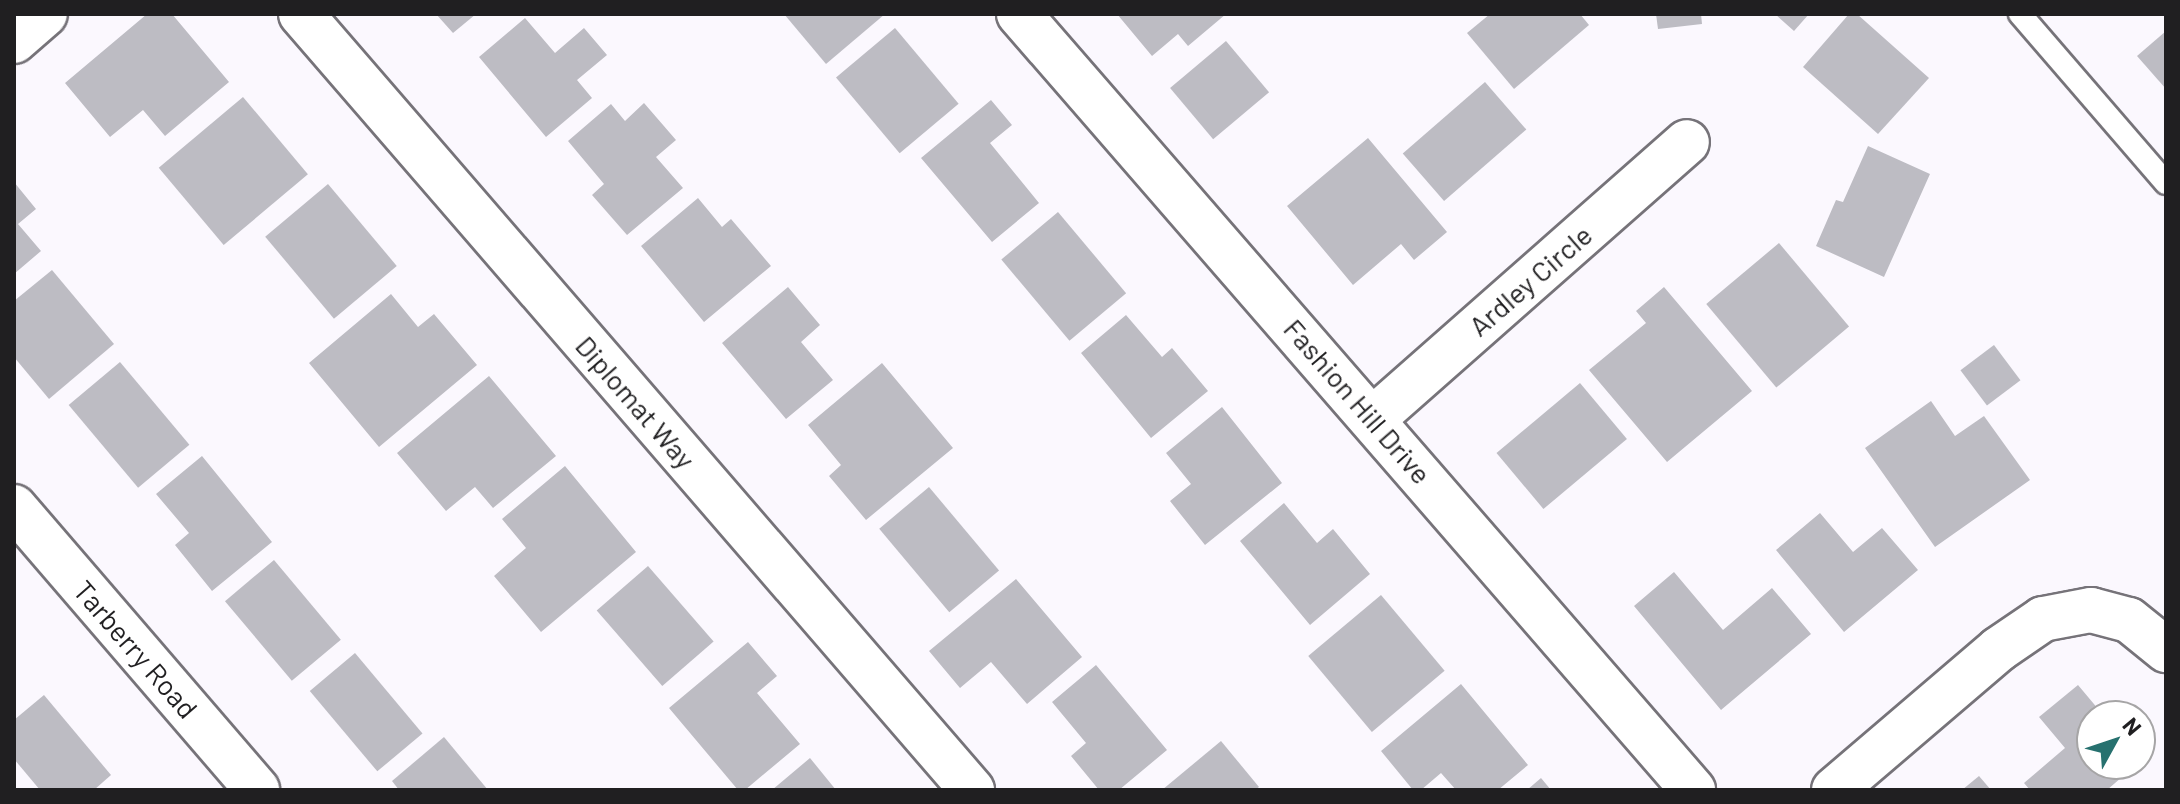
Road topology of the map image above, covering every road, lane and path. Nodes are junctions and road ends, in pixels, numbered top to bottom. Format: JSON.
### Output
{"nodes":[{"id":1,"x":45,"y":14,"type":"edge"},
{"id":2,"x":301,"y":14,"type":"edge"},
{"id":3,"x":1019,"y":14,"type":"edge"},
{"id":4,"x":2020,"y":14,"type":"edge"},
{"id":5,"x":14,"y":41,"type":"edge"},
{"id":6,"x":1687,"y":142,"type":"dead end"},
{"id":7,"x":2166,"y":183,"type":"edge"},
{"id":8,"x":1374,"y":418,"type":"junction"},
{"id":9,"x":14,"y":507,"type":"edge"},
{"id":10,"x":2166,"y":650,"type":"edge"},
{"id":11,"x":257,"y":790,"type":"edge"},
{"id":12,"x":972,"y":790,"type":"edge"},
{"id":13,"x":1693,"y":790,"type":"edge"},
{"id":14,"x":1834,"y":790,"type":"edge"}],
"edges":[{"from":1,"to":5,"type":"street"},
{"from":2,"to":12,"type":"street","name":"Diplomat Way"},
{"from":3,"to":8,"type":"street","name":"Fashion Hill Drive"},
{"from":4,"to":7,"type":"lane"},
{"from":6,"to":8,"type":"street","name":"Ardley Circle"},
{"from":8,"to":13,"type":"street","name":"Fashion Hill Drive"},
{"from":9,"to":11,"type":"street","name":"Tarberry Road"},
{"from":10,"to":14,"type":"street"}]}
